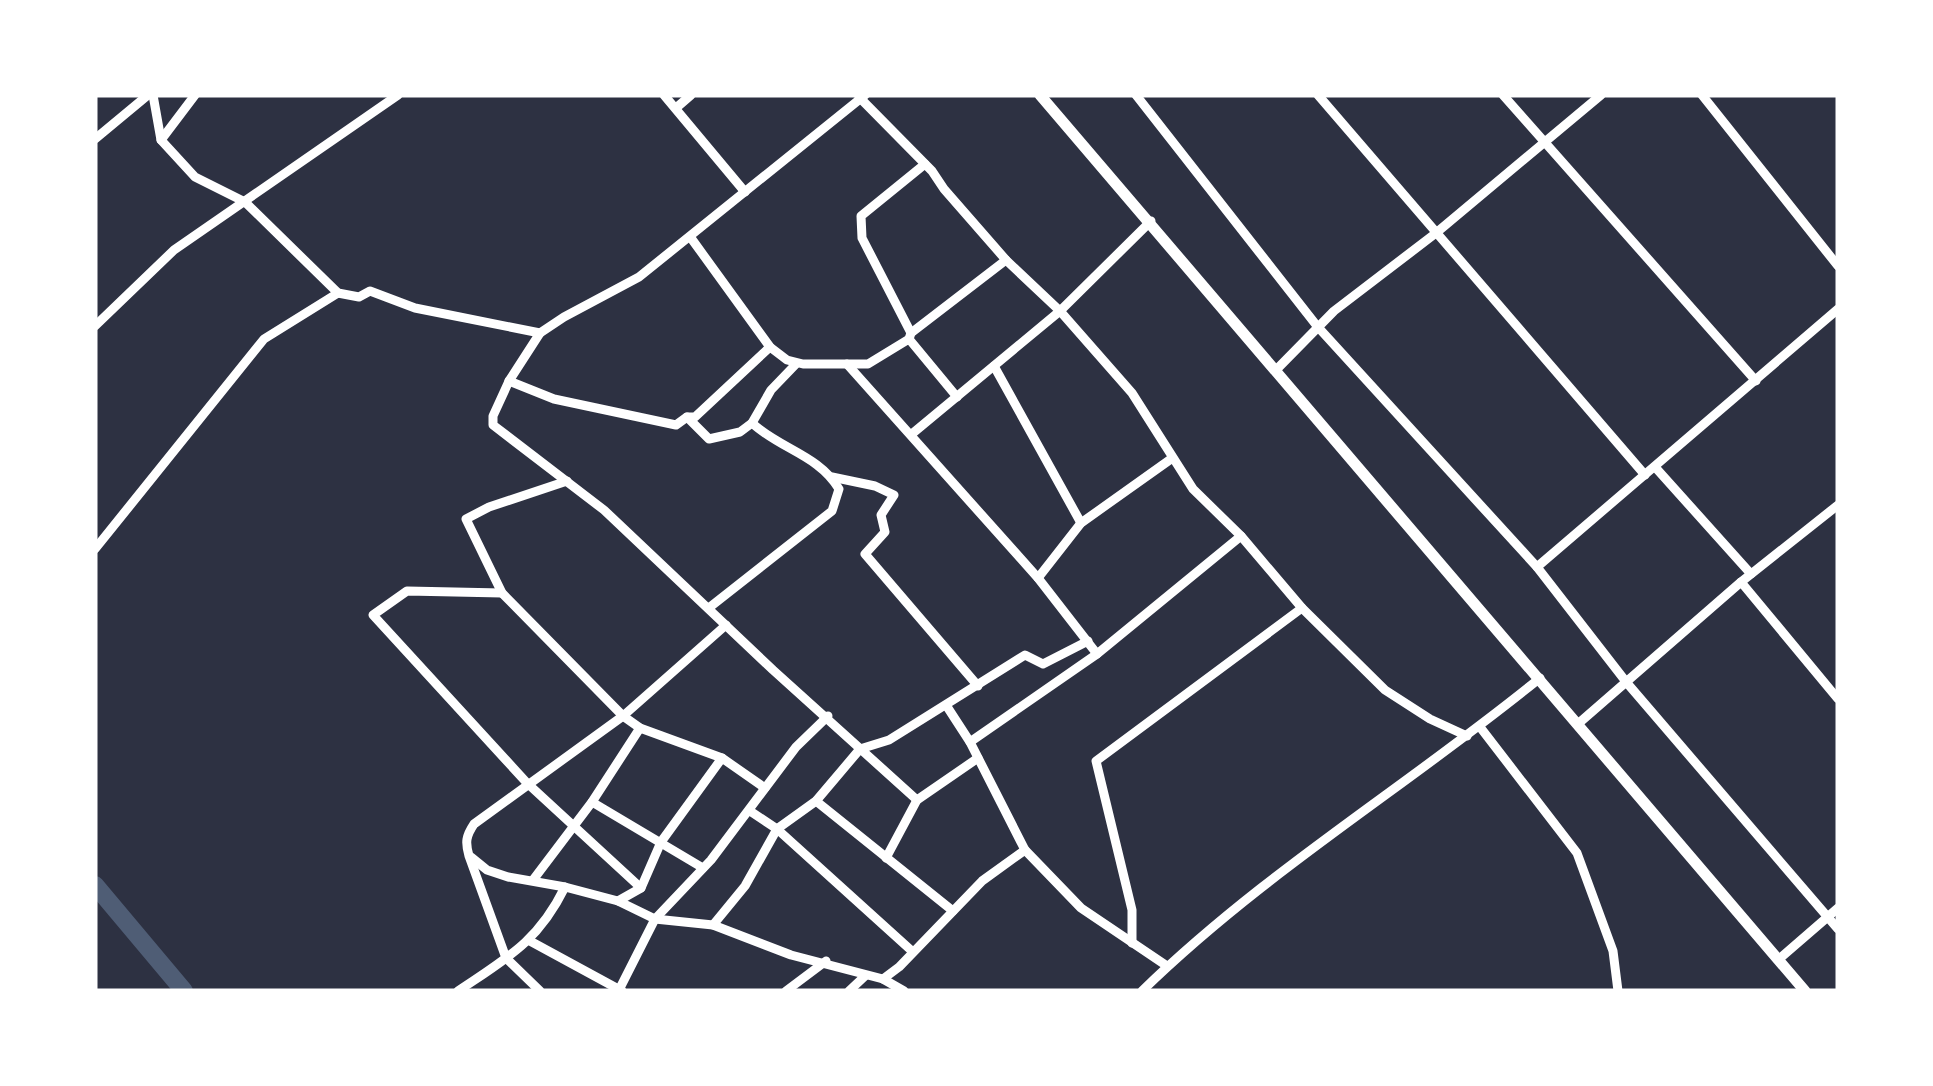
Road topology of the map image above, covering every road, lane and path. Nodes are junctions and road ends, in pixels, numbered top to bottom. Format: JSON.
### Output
{"nodes":[{"id":1,"x":151,"y":95,"type":"edge"},
{"id":2,"x":195,"y":95,"type":"edge"},
{"id":3,"x":398,"y":95,"type":"edge"},
{"id":4,"x":664,"y":95,"type":"edge"},
{"id":5,"x":690,"y":95,"type":"edge"},
{"id":6,"x":1040,"y":95,"type":"edge"},
{"id":7,"x":1136,"y":95,"type":"edge"},
{"id":8,"x":1318,"y":95,"type":"edge"},
{"id":9,"x":1503,"y":95,"type":"edge"},
{"id":10,"x":1600,"y":95,"type":"edge"},
{"id":11,"x":1702,"y":95,"type":"edge"},
{"id":12,"x":861,"y":97,"type":"edge"},
{"id":13,"x":676,"y":108,"type":"junction"},
{"id":14,"x":95,"y":138,"type":"edge"},
{"id":15,"x":161,"y":140,"type":"junction"},
{"id":16,"x":1544,"y":143,"type":"junction"},
{"id":17,"x":925,"y":164,"type":"junction"},
{"id":18,"x":745,"y":192,"type":"junction"},
{"id":19,"x":245,"y":202,"type":"junction"},
{"id":20,"x":1151,"y":222,"type":"junction"},
{"id":21,"x":1436,"y":233,"type":"junction"},
{"id":22,"x":691,"y":238,"type":"junction"},
{"id":23,"x":1006,"y":260,"type":"junction"},
{"id":24,"x":1838,"y":266,"type":"edge"},
{"id":25,"x":338,"y":293,"type":"junction"},
{"id":26,"x":1838,"y":309,"type":"edge"},
{"id":27,"x":1060,"y":310,"type":"junction"},
{"id":28,"x":95,"y":326,"type":"edge"},
{"id":29,"x":1317,"y":326,"type":"junction"},
{"id":30,"x":540,"y":333,"type":"junction"},
{"id":31,"x":911,"y":336,"type":"junction"},
{"id":32,"x":770,"y":347,"type":"junction"},
{"id":33,"x":796,"y":364,"type":"junction"},
{"id":34,"x":847,"y":364,"type":"junction"},
{"id":35,"x":994,"y":366,"type":"junction"},
{"id":36,"x":1276,"y":369,"type":"junction"},
{"id":37,"x":1756,"y":380,"type":"junction"},
{"id":38,"x":509,"y":381,"type":"junction"},
{"id":39,"x":957,"y":396,"type":"junction"},
{"id":40,"x":688,"y":417,"type":"junction"},
{"id":41,"x":752,"y":423,"type":"junction"},
{"id":42,"x":912,"y":434,"type":"junction"},
{"id":43,"x":1171,"y":460,"type":"junction"},
{"id":44,"x":1655,"y":467,"type":"junction"},
{"id":45,"x":1645,"y":475,"type":"junction"},
{"id":46,"x":832,"y":477,"type":"junction"},
{"id":47,"x":568,"y":481,"type":"junction"},
{"id":48,"x":1838,"y":505,"type":"edge"},
{"id":49,"x":1081,"y":524,"type":"junction"},
{"id":50,"x":1241,"y":536,"type":"junction"},
{"id":51,"x":95,"y":549,"type":"edge"},
{"id":52,"x":1536,"y":567,"type":"junction"},
{"id":53,"x":1751,"y":574,"type":"junction"},
{"id":54,"x":1038,"y":578,"type":"junction"},
{"id":55,"x":1741,"y":582,"type":"junction"},
{"id":56,"x":502,"y":592,"type":"junction"},
{"id":57,"x":710,"y":607,"type":"junction"},
{"id":58,"x":1302,"y":608,"type":"junction"},
{"id":59,"x":726,"y":625,"type":"junction"},
{"id":60,"x":1088,"y":641,"type":"junction"},
{"id":61,"x":1098,"y":654,"type":"junction"},
{"id":62,"x":1540,"y":678,"type":"junction"},
{"id":63,"x":1627,"y":683,"type":"junction"},
{"id":64,"x":978,"y":686,"type":"junction"},
{"id":65,"x":1838,"y":700,"type":"edge"},
{"id":66,"x":946,"y":705,"type":"junction"},
{"id":67,"x":623,"y":716,"type":"junction"},
{"id":68,"x":828,"y":716,"type":"junction"},
{"id":69,"x":1579,"y":724,"type":"junction"},
{"id":70,"x":1480,"y":727,"type":"junction"},
{"id":71,"x":640,"y":728,"type":"junction"},
{"id":72,"x":1467,"y":736,"type":"junction"},
{"id":73,"x":970,"y":742,"type":"junction"},
{"id":74,"x":860,"y":749,"type":"junction"},
{"id":75,"x":722,"y":758,"type":"junction"},
{"id":76,"x":978,"y":758,"type":"junction"},
{"id":77,"x":527,"y":783,"type":"junction"},
{"id":78,"x":765,"y":788,"type":"junction"},
{"id":79,"x":917,"y":800,"type":"junction"},
{"id":80,"x":816,"y":801,"type":"junction"},
{"id":81,"x":592,"y":802,"type":"junction"},
{"id":82,"x":750,"y":811,"type":"junction"},
{"id":83,"x":574,"y":823,"type":"junction"},
{"id":84,"x":778,"y":829,"type":"junction"},
{"id":85,"x":662,"y":842,"type":"junction"},
{"id":86,"x":1025,"y":850,"type":"junction"},
{"id":87,"x":468,"y":856,"type":"junction"},
{"id":88,"x":886,"y":858,"type":"junction"},
{"id":89,"x":703,"y":868,"type":"junction"},
{"id":90,"x":533,"y":880,"type":"junction"},
{"id":91,"x":565,"y":887,"type":"junction"},
{"id":92,"x":641,"y":888,"type":"junction"},
{"id":93,"x":618,"y":901,"type":"junction"},
{"id":94,"x":1838,"y":908,"type":"edge"},
{"id":95,"x":953,"y":911,"type":"junction"},
{"id":96,"x":1828,"y":917,"type":"junction"},
{"id":97,"x":655,"y":920,"type":"junction"},
{"id":98,"x":712,"y":925,"type":"junction"},
{"id":99,"x":1838,"y":929,"type":"edge"},
{"id":100,"x":530,"y":941,"type":"junction"},
{"id":101,"x":1132,"y":944,"type":"junction"},
{"id":102,"x":913,"y":952,"type":"junction"},
{"id":103,"x":506,"y":958,"type":"junction"},
{"id":104,"x":1780,"y":959,"type":"junction"},
{"id":105,"x":826,"y":961,"type":"junction"},
{"id":106,"x":1167,"y":966,"type":"junction"},
{"id":107,"x":865,"y":976,"type":"junction"},
{"id":108,"x":882,"y":979,"type":"junction"},
{"id":109,"x":621,"y":990,"type":"edge"},
{"id":110,"x":458,"y":991,"type":"edge"},
{"id":111,"x":540,"y":991,"type":"edge"},
{"id":112,"x":786,"y":991,"type":"edge"},
{"id":113,"x":850,"y":991,"type":"edge"},
{"id":114,"x":904,"y":991,"type":"edge"},
{"id":115,"x":1142,"y":991,"type":"edge"},
{"id":116,"x":1618,"y":991,"type":"edge"},
{"id":117,"x":1805,"y":991,"type":"edge"}],
"edges":[{"from":1,"to":14,"type":"street"},
{"from":1,"to":15,"type":"street"},
{"from":2,"to":15,"type":"street"},
{"from":3,"to":19,"type":"street"},
{"from":4,"to":13,"type":"street"},
{"from":5,"to":13,"type":"street"},
{"from":6,"to":20,"type":"street"},
{"from":7,"to":29,"type":"street"},
{"from":8,"to":21,"type":"street"},
{"from":9,"to":16,"type":"street"},
{"from":10,"to":16,"type":"street"},
{"from":11,"to":24,"type":"street"},
{"from":12,"to":17,"type":"street"},
{"from":12,"to":18,"type":"street"},
{"from":13,"to":18,"type":"street"},
{"from":15,"to":19,"type":"street"},
{"from":16,"to":21,"type":"street"},
{"from":16,"to":37,"type":"street"},
{"from":17,"to":23,"type":"street"},
{"from":17,"to":31,"type":"street"},
{"from":18,"to":22,"type":"street"},
{"from":19,"to":25,"type":"street"},
{"from":19,"to":28,"type":"street"},
{"from":20,"to":27,"type":"street"},
{"from":20,"to":36,"type":"street"},
{"from":21,"to":29,"type":"street"},
{"from":21,"to":45,"type":"street"},
{"from":22,"to":30,"type":"street"},
{"from":22,"to":32,"type":"street"},
{"from":23,"to":27,"type":"street"},
{"from":23,"to":31,"type":"street"},
{"from":25,"to":30,"type":"street"},
{"from":25,"to":51,"type":"street"},
{"from":26,"to":37,"type":"street"},
{"from":27,"to":35,"type":"street"},
{"from":27,"to":43,"type":"street"},
{"from":29,"to":36,"type":"street"},
{"from":29,"to":52,"type":"street"},
{"from":30,"to":38,"type":"street"},
{"from":31,"to":34,"type":"street"},
{"from":31,"to":39,"type":"street"},
{"from":32,"to":33,"type":"street"},
{"from":32,"to":40,"type":"street"},
{"from":33,"to":34,"type":"street"},
{"from":33,"to":41,"type":"street"},
{"from":34,"to":42,"type":"street"},
{"from":35,"to":39,"type":"street"},
{"from":35,"to":49,"type":"street"},
{"from":36,"to":62,"type":"street"},
{"from":37,"to":44,"type":"street"},
{"from":38,"to":40,"type":"street"},
{"from":38,"to":47,"type":"street"},
{"from":39,"to":42,"type":"street"},
{"from":40,"to":41,"type":"street"},
{"from":41,"to":46,"type":"street"},
{"from":42,"to":54,"type":"street"},
{"from":43,"to":49,"type":"street"},
{"from":43,"to":50,"type":"street"},
{"from":44,"to":45,"type":"street"},
{"from":44,"to":53,"type":"street"},
{"from":45,"to":52,"type":"street"},
{"from":46,"to":57,"type":"street"},
{"from":46,"to":64,"type":"street"},
{"from":47,"to":56,"type":"street"},
{"from":47,"to":57,"type":"street"},
{"from":48,"to":53,"type":"street"},
{"from":49,"to":54,"type":"street"},
{"from":50,"to":58,"type":"street"},
{"from":50,"to":61,"type":"street"},
{"from":52,"to":63,"type":"street"},
{"from":53,"to":55,"type":"street"},
{"from":54,"to":60,"type":"street"},
{"from":55,"to":63,"type":"street"},
{"from":55,"to":65,"type":"street"},
{"from":56,"to":67,"type":"street"},
{"from":56,"to":77,"type":"street"},
{"from":57,"to":59,"type":"street"},
{"from":58,"to":72,"type":"street"},
{"from":58,"to":101,"type":"street"},
{"from":59,"to":67,"type":"street"},
{"from":59,"to":68,"type":"street"},
{"from":60,"to":61,"type":"street"},
{"from":60,"to":64,"type":"street"},
{"from":61,"to":73,"type":"street"},
{"from":62,"to":69,"type":"street"},
{"from":62,"to":70,"type":"street"},
{"from":63,"to":69,"type":"street"},
{"from":63,"to":96,"type":"street"},
{"from":64,"to":66,"type":"street"},
{"from":66,"to":73,"type":"street"},
{"from":66,"to":74,"type":"street"},
{"from":67,"to":71,"type":"street"},
{"from":67,"to":77,"type":"street"},
{"from":68,"to":74,"type":"street"},
{"from":68,"to":78,"type":"street"},
{"from":69,"to":104,"type":"street"},
{"from":70,"to":72,"type":"street"},
{"from":70,"to":116,"type":"street"},
{"from":71,"to":75,"type":"street"},
{"from":71,"to":81,"type":"street"},
{"from":72,"to":106,"type":"street"},
{"from":73,"to":76,"type":"street"},
{"from":74,"to":79,"type":"street"},
{"from":74,"to":80,"type":"street"},
{"from":75,"to":78,"type":"street"},
{"from":75,"to":85,"type":"street"},
{"from":76,"to":79,"type":"street"},
{"from":76,"to":86,"type":"street"},
{"from":77,"to":83,"type":"street"},
{"from":77,"to":87,"type":"street"},
{"from":78,"to":82,"type":"street"},
{"from":79,"to":88,"type":"street"},
{"from":80,"to":84,"type":"street"},
{"from":80,"to":88,"type":"street"},
{"from":81,"to":83,"type":"street"},
{"from":81,"to":85,"type":"street"},
{"from":82,"to":84,"type":"street"},
{"from":82,"to":89,"type":"street"},
{"from":83,"to":90,"type":"street"},
{"from":83,"to":92,"type":"street"},
{"from":84,"to":98,"type":"street"},
{"from":84,"to":102,"type":"street"},
{"from":85,"to":89,"type":"street"},
{"from":85,"to":92,"type":"street"},
{"from":86,"to":95,"type":"street"},
{"from":86,"to":101,"type":"street"},
{"from":87,"to":90,"type":"street"},
{"from":87,"to":103,"type":"street"},
{"from":88,"to":95,"type":"street"},
{"from":89,"to":97,"type":"street"},
{"from":90,"to":91,"type":"street"},
{"from":91,"to":93,"type":"street"},
{"from":91,"to":100,"type":"street"},
{"from":92,"to":93,"type":"street"},
{"from":93,"to":97,"type":"street"},
{"from":94,"to":96,"type":"street"},
{"from":95,"to":102,"type":"street"},
{"from":96,"to":99,"type":"street"},
{"from":96,"to":104,"type":"street"},
{"from":97,"to":98,"type":"street"},
{"from":97,"to":109,"type":"street"},
{"from":98,"to":105,"type":"street"},
{"from":100,"to":103,"type":"street"},
{"from":100,"to":109,"type":"street"},
{"from":101,"to":106,"type":"street"},
{"from":102,"to":108,"type":"street"},
{"from":103,"to":110,"type":"street"},
{"from":103,"to":111,"type":"street"},
{"from":104,"to":117,"type":"street"},
{"from":105,"to":107,"type":"street"},
{"from":105,"to":112,"type":"street"},
{"from":106,"to":115,"type":"street"},
{"from":107,"to":108,"type":"street"},
{"from":107,"to":113,"type":"street"},
{"from":108,"to":114,"type":"street"}]}
